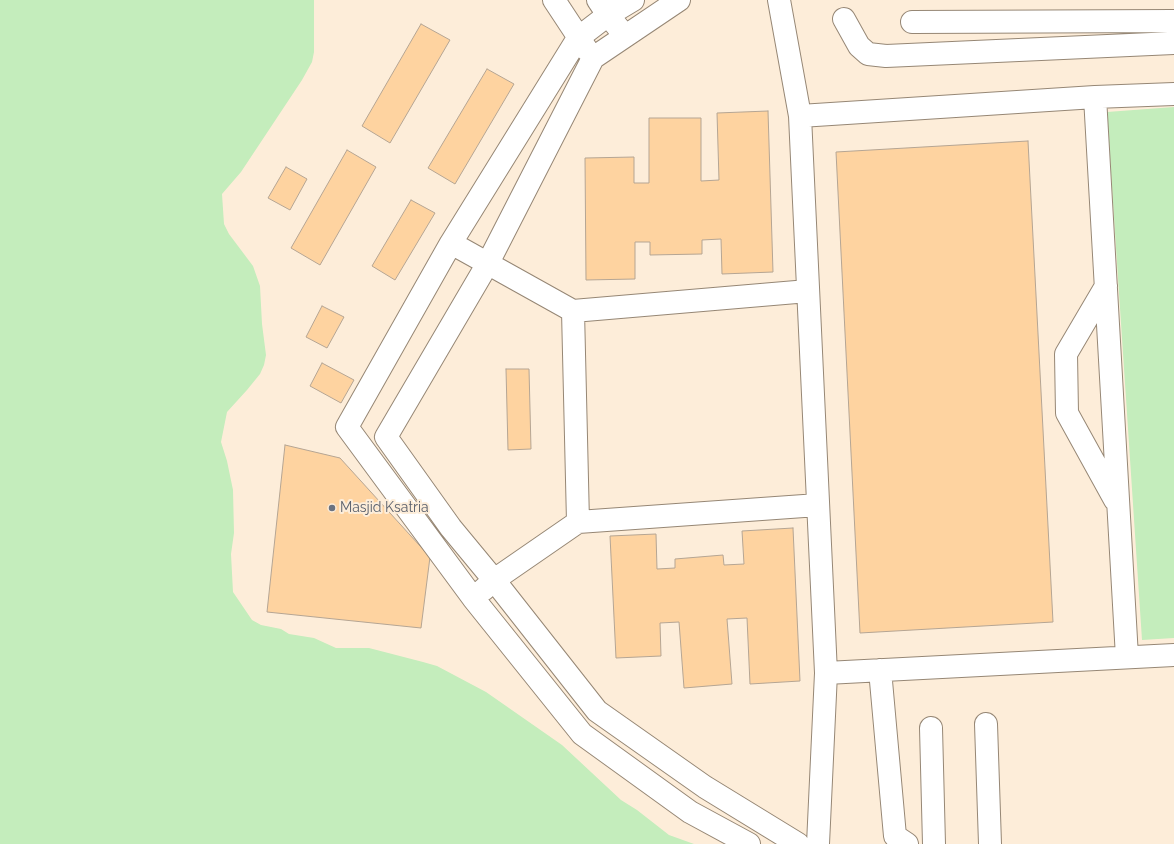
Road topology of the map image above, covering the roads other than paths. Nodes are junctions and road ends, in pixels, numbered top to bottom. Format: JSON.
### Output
{"nodes":[{"id":1,"x":554,"y":0,"type":"edge"},
{"id":2,"x":633,"y":0,"type":"edge"},
{"id":3,"x":679,"y":0,"type":"edge"},
{"id":4,"x":779,"y":0,"type":"edge"},
{"id":5,"x":603,"y":7,"type":"edge"},
{"id":6,"x":844,"y":19,"type":"dead end"},
{"id":7,"x":1174,"y":21,"type":"edge"},
{"id":8,"x":912,"y":22,"type":"dead end"},
{"id":9,"x":625,"y":36,"type":"junction"},
{"id":10,"x":578,"y":38,"type":"junction"},
{"id":11,"x":1174,"y":43,"type":"edge"},
{"id":12,"x":593,"y":58,"type":"junction"},
{"id":13,"x":1174,"y":94,"type":"edge"},
{"id":14,"x":1095,"y":97,"type":"junction"},
{"id":15,"x":800,"y":116,"type":"junction"},
{"id":16,"x":451,"y":242,"type":"junction"},
{"id":17,"x":488,"y":262,"type":"junction"},
{"id":18,"x":1106,"y":286,"type":"junction"},
{"id":19,"x":808,"y":291,"type":"junction"},
{"id":20,"x":573,"y":311,"type":"junction"},
{"id":21,"x":347,"y":427,"type":"junction"},
{"id":22,"x":386,"y":437,"type":"junction"},
{"id":23,"x":818,"y":505,"type":"junction"},
{"id":24,"x":1118,"y":505,"type":"junction"},
{"id":25,"x":578,"y":522,"type":"junction"},
{"id":26,"x":494,"y":580,"type":"junction"},
{"id":27,"x":473,"y":598,"type":"junction"},
{"id":28,"x":1174,"y":655,"type":"edge"},
{"id":29,"x":1127,"y":657,"type":"junction"},
{"id":30,"x":880,"y":670,"type":"junction"},
{"id":31,"x":826,"y":673,"type":"junction"},
{"id":32,"x":986,"y":724,"type":"dead end"},
{"id":33,"x":931,"y":728,"type":"dead end"},
{"id":34,"x":646,"y":746,"type":"junction"},
{"id":35,"x":630,"y":769,"type":"junction"},
{"id":36,"x":749,"y":844,"type":"edge"},
{"id":37,"x":798,"y":844,"type":"edge"},
{"id":38,"x":818,"y":844,"type":"edge"},
{"id":39,"x":907,"y":844,"type":"edge"},
{"id":40,"x":934,"y":844,"type":"edge"},
{"id":41,"x":990,"y":844,"type":"edge"}],
"edges":[{"from":1,"to":10,"type":"lane"},
{"from":2,"to":5,"type":"lane"},
{"from":3,"to":9,"type":"lane"},
{"from":4,"to":15,"type":"lane"},
{"from":5,"to":9,"type":"lane"},
{"from":5,"to":10,"type":"lane"},
{"from":6,"to":11,"type":"lane"},
{"from":7,"to":8,"type":"lane"},
{"from":9,"to":12,"type":"lane"},
{"from":10,"to":12,"type":"lane"},
{"from":10,"to":16,"type":"lane"},
{"from":12,"to":17,"type":"lane"},
{"from":13,"to":14,"type":"lane"},
{"from":14,"to":15,"type":"lane"},
{"from":14,"to":18,"type":"lane"},
{"from":15,"to":19,"type":"lane"},
{"from":16,"to":17,"type":"lane"},
{"from":16,"to":21,"type":"lane"},
{"from":17,"to":20,"type":"lane"},
{"from":17,"to":22,"type":"lane"},
{"from":18,"to":24,"type":"lane"},
{"from":18,"to":24,"type":"lane"},
{"from":19,"to":20,"type":"lane"},
{"from":19,"to":23,"type":"lane"},
{"from":20,"to":25,"type":"lane"},
{"from":21,"to":22,"type":"lane"},
{"from":21,"to":27,"type":"lane"},
{"from":22,"to":26,"type":"lane"},
{"from":23,"to":25,"type":"lane"},
{"from":23,"to":31,"type":"lane"},
{"from":24,"to":29,"type":"lane"},
{"from":25,"to":26,"type":"lane"},
{"from":26,"to":27,"type":"lane"},
{"from":26,"to":34,"type":"lane"},
{"from":27,"to":35,"type":"lane"},
{"from":28,"to":29,"type":"lane"},
{"from":29,"to":30,"type":"lane"},
{"from":30,"to":31,"type":"lane"},
{"from":30,"to":39,"type":"lane"},
{"from":31,"to":38,"type":"lane"},
{"from":32,"to":41,"type":"lane"},
{"from":33,"to":40,"type":"lane"},
{"from":34,"to":35,"type":"lane"},
{"from":34,"to":37,"type":"lane"},
{"from":35,"to":36,"type":"lane"}]}
